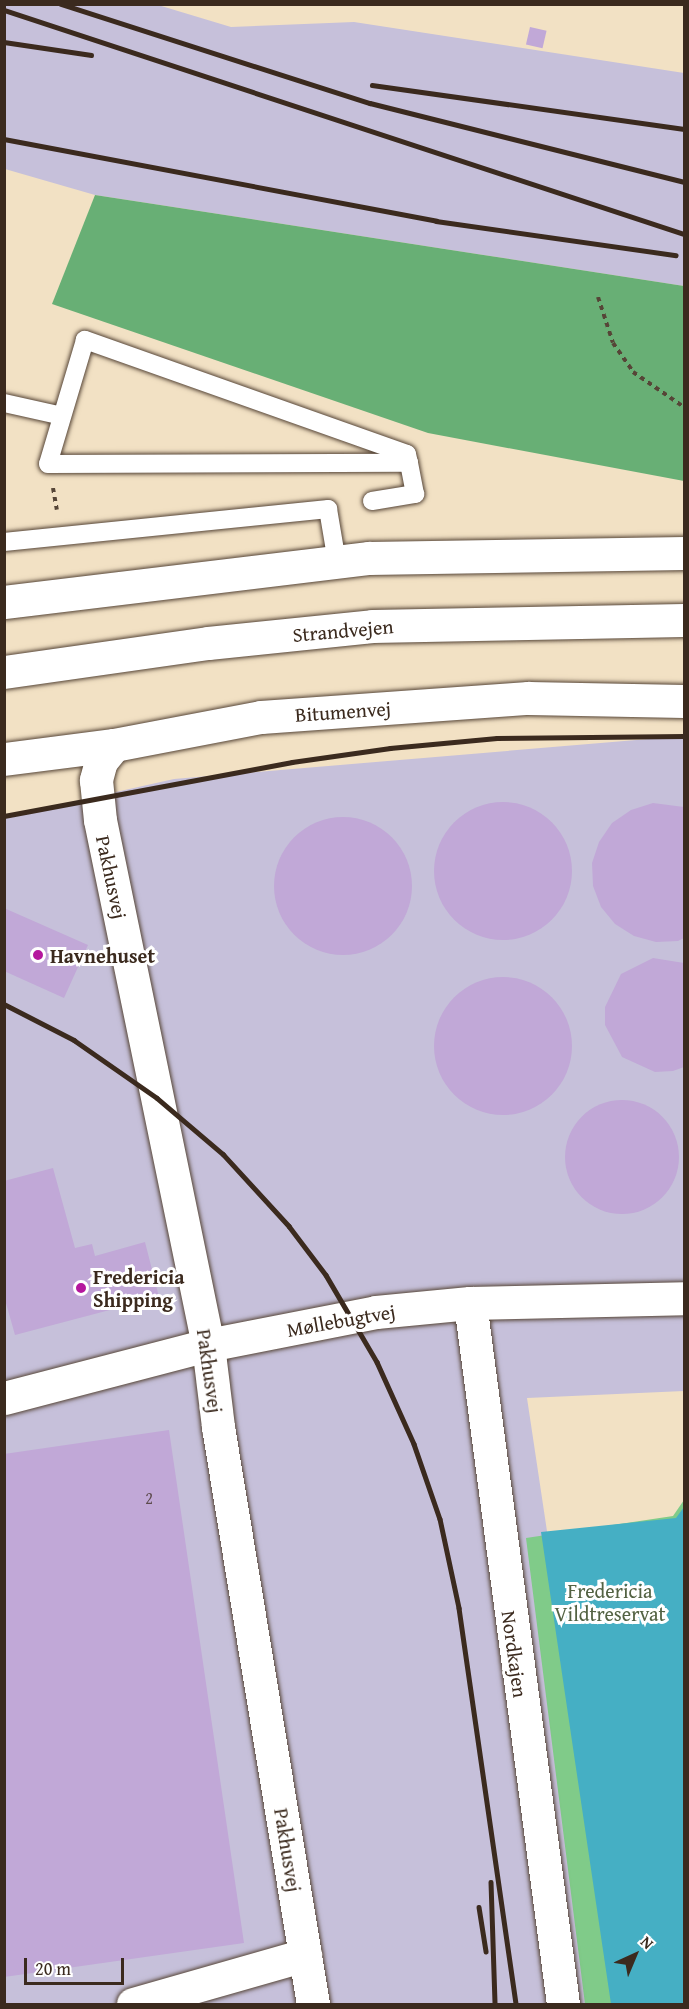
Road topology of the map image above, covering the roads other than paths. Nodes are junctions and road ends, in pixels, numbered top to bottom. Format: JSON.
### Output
{"nodes":[{"id":1,"x":4,"y":403,"type":"edge"},
{"id":2,"x":62,"y":416,"type":"junction"},
{"id":3,"x":409,"y":463,"type":"junction"},
{"id":4,"x":372,"y":501,"type":"dead end"},
{"id":5,"x":4,"y":542,"type":"edge"},
{"id":6,"x":684,"y":553,"type":"edge"},
{"id":7,"x":337,"y":562,"type":"junction"},
{"id":8,"x":4,"y":602,"type":"edge"},
{"id":9,"x":684,"y":621,"type":"edge"},
{"id":10,"x":4,"y":672,"type":"edge"},
{"id":11,"x":684,"y":701,"type":"edge"},
{"id":12,"x":114,"y":745,"type":"junction"},
{"id":13,"x":4,"y":759,"type":"edge"},
{"id":14,"x":684,"y":1298,"type":"edge"},
{"id":15,"x":470,"y":1303,"type":"junction"},
{"id":16,"x":208,"y":1345,"type":"junction"},
{"id":17,"x":4,"y":1398,"type":"edge"},
{"id":18,"x":305,"y":1955,"type":"junction"},
{"id":19,"x":133,"y":2004,"type":"edge"},
{"id":20,"x":312,"y":2004,"type":"edge"},
{"id":21,"x":563,"y":2004,"type":"edge"}],
"edges":[{"from":1,"to":2,"type":"lane"},
{"from":2,"to":3,"type":"lane"},
{"from":2,"to":3,"type":"lane"},
{"from":3,"to":4,"type":"lane"},
{"from":5,"to":7,"type":"lane"},
{"from":6,"to":7,"type":"street"},
{"from":7,"to":8,"type":"street"},
{"from":9,"to":10,"type":"street","name":"Strandvejen"},
{"from":11,"to":12,"type":"street","name":"Bitumenvej"},
{"from":12,"to":13,"type":"street","name":"Bitumenvej"},
{"from":12,"to":16,"type":"street","name":"Pakhusvej"},
{"from":14,"to":15,"type":"street","name":"Møllebugtvej"},
{"from":15,"to":16,"type":"street","name":"Møllebugtvej"},
{"from":15,"to":21,"type":"street","name":"Nordkajen"},
{"from":16,"to":17,"type":"street","name":"Møllebugtvej"},
{"from":16,"to":18,"type":"street","name":"Pakhusvej"},
{"from":18,"to":19,"type":"street"},
{"from":18,"to":20,"type":"street","name":"Pakhusvej"}]}
